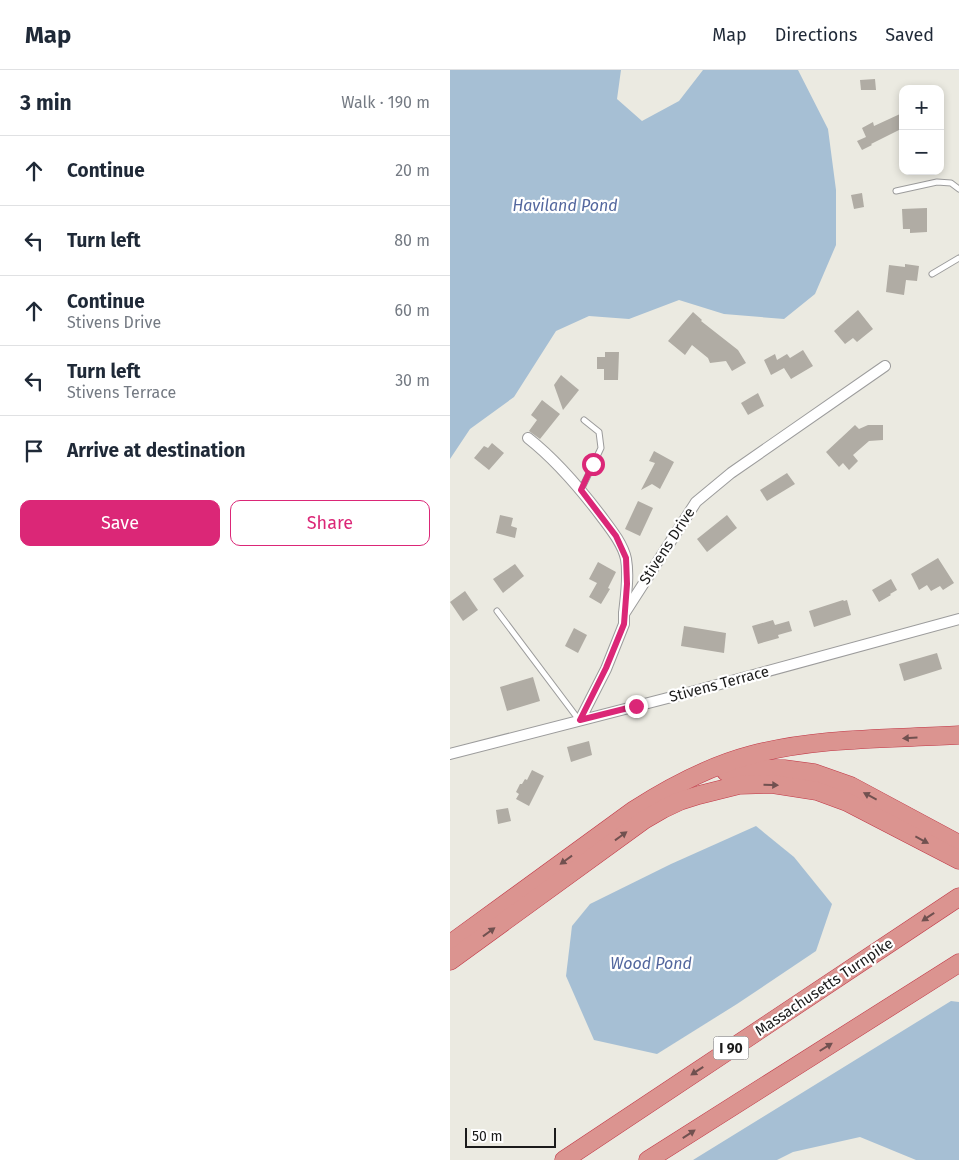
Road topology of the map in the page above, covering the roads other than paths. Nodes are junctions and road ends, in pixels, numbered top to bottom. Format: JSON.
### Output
{"nodes":[{"id":1,"x":959,"y":189,"type":"edge"},
{"id":2,"x":896,"y":191,"type":"dead end"},
{"id":3,"x":959,"y":258,"type":"edge"},
{"id":4,"x":932,"y":274,"type":"dead end"},
{"id":5,"x":885,"y":366,"type":"dead end"},
{"id":6,"x":584,"y":420,"type":"dead end"},
{"id":7,"x":528,"y":438,"type":"dead end"},
{"id":8,"x":581,"y":490,"type":"junction"},
{"id":9,"x":497,"y":611,"type":"dead end"},
{"id":10,"x":624,"y":614,"type":"junction"},
{"id":11,"x":959,"y":619,"type":"edge"},
{"id":12,"x":580,"y":720,"type":"junction"},
{"id":13,"x":959,"y":735,"type":"edge"},
{"id":14,"x":450,"y":754,"type":"edge"},
{"id":15,"x":634,"y":810,"type":"junction"},
{"id":16,"x":959,"y":844,"type":"edge"},
{"id":17,"x":959,"y":860,"type":"edge"},
{"id":18,"x":959,"y":896,"type":"edge"},
{"id":19,"x":450,"y":944,"type":"edge"},
{"id":20,"x":450,"y":961,"type":"edge"},
{"id":21,"x":959,"y":963,"type":"edge"},
{"id":22,"x":564,"y":1160,"type":"edge"},
{"id":23,"x":648,"y":1160,"type":"edge"}],
"edges":[{"from":1,"to":2,"type":"lane"},
{"from":3,"to":4,"type":"lane"},
{"from":5,"to":10,"type":"street","name":"Stivens Drive"},
{"from":6,"to":8,"type":"lane"},
{"from":7,"to":8,"type":"street"},
{"from":8,"to":10,"type":"street"},
{"from":9,"to":12,"type":"lane"},
{"from":10,"to":12,"type":"street","name":"Stivens Drive"},
{"from":11,"to":12,"type":"street","name":"Stivens Terrace"},
{"from":12,"to":14,"type":"street","name":"Stivens Terrace"},
{"from":13,"to":15,"type":"highway","one_way":true},
{"from":16,"to":15,"type":"highway","one_way":true},
{"from":15,"to":19,"type":"highway","one_way":true},
{"from":20,"to":17,"type":"highway","one_way":true},
{"from":18,"to":22,"type":"highway","name":"Massachusetts Turnpike","number":"I 90","one_way":true},
{"from":23,"to":21,"type":"highway","one_way":true}]}
